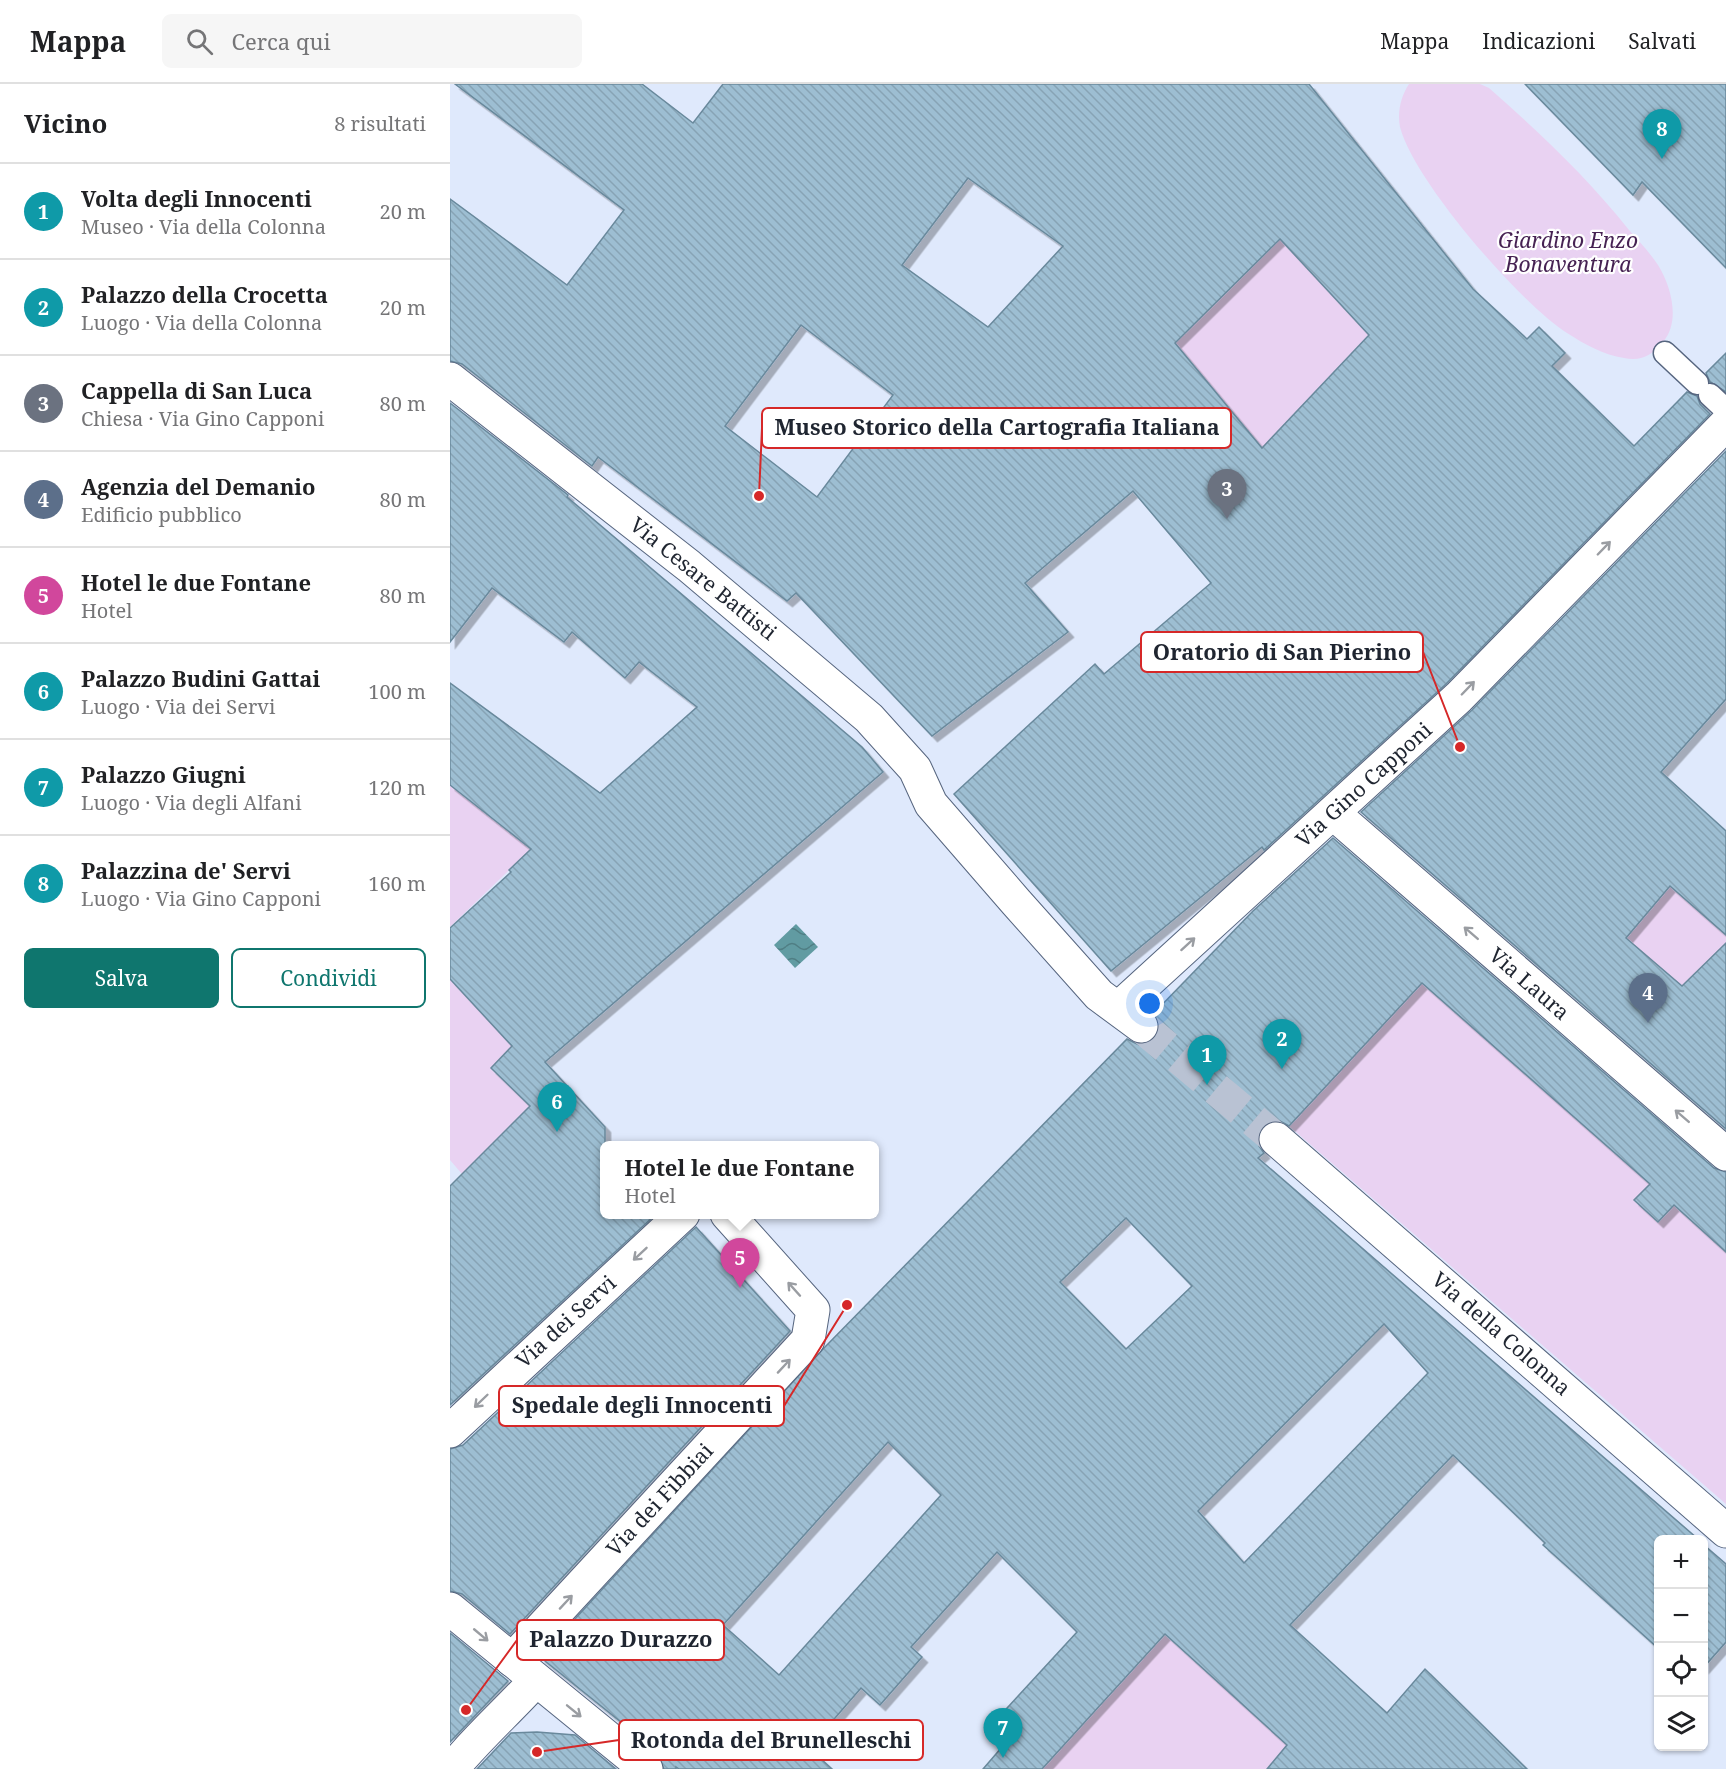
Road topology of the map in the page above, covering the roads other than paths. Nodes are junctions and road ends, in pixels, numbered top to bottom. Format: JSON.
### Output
{"nodes":[{"id":1,"x":1665,"y":352,"type":"dead end"},
{"id":2,"x":450,"y":379,"type":"edge"},
{"id":3,"x":1711,"y":396,"type":"edge"},
{"id":4,"x":1726,"y":424,"type":"edge"},
{"id":5,"x":1333,"y":813,"type":"junction"},
{"id":6,"x":1130,"y":1017,"type":"joint"},
{"id":7,"x":1276,"y":1138,"type":"tunnel mouth"},
{"id":8,"x":1726,"y":1154,"type":"edge"},
{"id":9,"x":679,"y":1219,"type":"edge"},
{"id":10,"x":731,"y":1219,"type":"edge"},
{"id":11,"x":450,"y":1431,"type":"edge"},
{"id":12,"x":1726,"y":1531,"type":"edge"},
{"id":13,"x":450,"y":1609,"type":"edge"},
{"id":14,"x":524,"y":1670,"type":"junction"},
{"id":15,"x":452,"y":1769,"type":"edge"},
{"id":16,"x":646,"y":1769,"type":"edge"}],
"edges":[{"from":1,"to":3,"type":"lane"},
{"from":2,"to":6,"type":"street","name":"Via Cesare Battisti"},
{"from":5,"to":4,"type":"street","name":"Via Gino Capponi","one_way":true},
{"from":6,"to":5,"type":"street","name":"Via Gino Capponi","one_way":true},
{"from":8,"to":5,"type":"street","name":"Via Laura","one_way":true},
{"from":7,"to":12,"type":"street","name":"Via della Colonna"},
{"from":9,"to":11,"type":"street","name":"Via dei Servi","one_way":true},
{"from":14,"to":10,"type":"street","name":"Via dei Fibbiai","one_way":true},
{"from":13,"to":14,"type":"street","one_way":true},
{"from":14,"to":15,"type":"street","name":"Via dei Fibbiai"},
{"from":14,"to":16,"type":"street","one_way":true}]}
